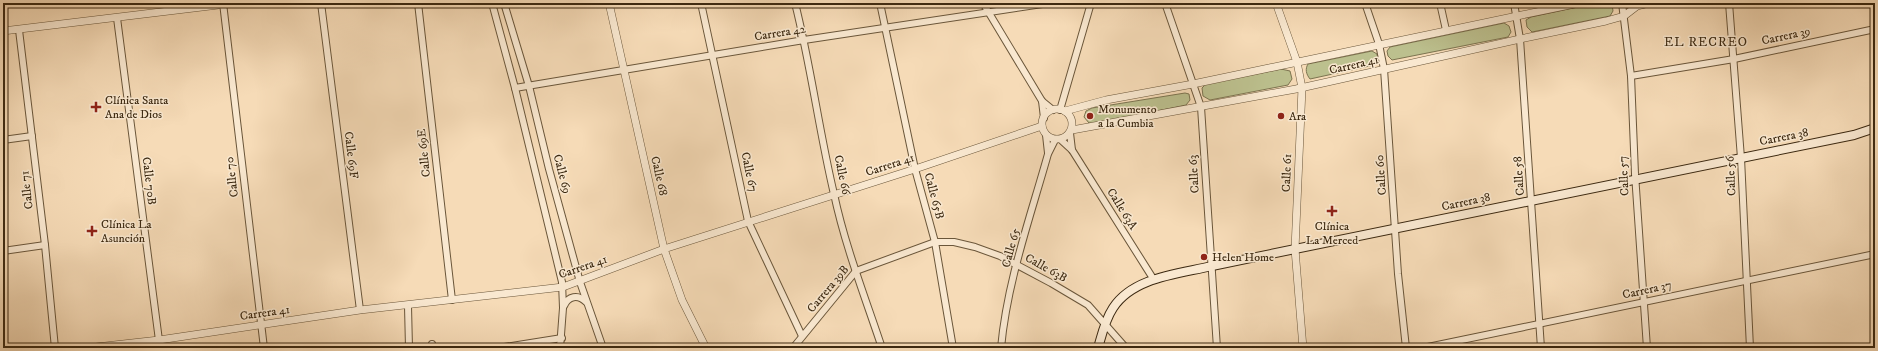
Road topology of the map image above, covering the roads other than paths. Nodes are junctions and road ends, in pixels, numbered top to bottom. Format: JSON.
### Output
{"nodes":[{"id":1,"x":235,"y":3,"type":"edge"},
{"id":2,"x":321,"y":3,"type":"edge"},
{"id":3,"x":418,"y":3,"type":"edge"},
{"id":4,"x":492,"y":3,"type":"edge"},
{"id":5,"x":504,"y":3,"type":"edge"},
{"id":6,"x":609,"y":3,"type":"edge"},
{"id":7,"x":701,"y":3,"type":"edge"},
{"id":8,"x":795,"y":3,"type":"edge"},
{"id":9,"x":880,"y":3,"type":"edge"},
{"id":10,"x":983,"y":3,"type":"edge"},
{"id":11,"x":1049,"y":3,"type":"edge"},
{"id":12,"x":1091,"y":3,"type":"edge"},
{"id":13,"x":1165,"y":3,"type":"edge"},
{"id":14,"x":1276,"y":3,"type":"edge"},
{"id":15,"x":1365,"y":3,"type":"edge"},
{"id":16,"x":1440,"y":3,"type":"edge"},
{"id":17,"x":1514,"y":3,"type":"edge"},
{"id":18,"x":1579,"y":3,"type":"edge"},
{"id":19,"x":1622,"y":3,"type":"edge"},
{"id":20,"x":1648,"y":3,"type":"edge"},
{"id":21,"x":1729,"y":3,"type":"edge"},
{"id":22,"x":1874,"y":3,"type":"edge"},
{"id":23,"x":223,"y":4,"type":"edge"},
{"id":24,"x":1633,"y":4,"type":"edge"},
{"id":25,"x":989,"y":13,"type":"junction"},
{"id":26,"x":1517,"y":16,"type":"junction"},
{"id":27,"x":1624,"y":16,"type":"junction"},
{"id":28,"x":117,"y":18,"type":"junction"},
{"id":29,"x":1875,"y":18,"type":"edge"},
{"id":30,"x":886,"y":28,"type":"junction"},
{"id":31,"x":1875,"y":29,"type":"edge"},
{"id":32,"x":19,"y":30,"type":"junction"},
{"id":33,"x":1446,"y":30,"type":"junction"},
{"id":34,"x":3,"y":31,"type":"edge"},
{"id":35,"x":1520,"y":39,"type":"junction"},
{"id":36,"x":804,"y":40,"type":"junction"},
{"id":37,"x":1379,"y":44,"type":"junction"},
{"id":38,"x":712,"y":56,"type":"junction"},
{"id":39,"x":1734,"y":59,"type":"junction"},
{"id":40,"x":1297,"y":62,"type":"junction"},
{"id":41,"x":1384,"y":69,"type":"junction"},
{"id":42,"x":624,"y":70,"type":"junction"},
{"id":43,"x":1631,"y":76,"type":"junction"},
{"id":44,"x":1193,"y":84,"type":"junction"},
{"id":45,"x":529,"y":86,"type":"junction"},
{"id":46,"x":516,"y":88,"type":"junction"},
{"id":47,"x":1302,"y":88,"type":"junction"},
{"id":48,"x":1042,"y":101,"type":"junction"},
{"id":49,"x":1201,"y":108,"type":"junction"},
{"id":50,"x":1060,"y":110,"type":"junction"},
{"id":51,"x":1044,"y":118,"type":"junction"},
{"id":52,"x":1042,"y":126,"type":"junction"},
{"id":53,"x":1875,"y":128,"type":"edge"},
{"id":54,"x":1071,"y":132,"type":"junction"},
{"id":55,"x":1046,"y":135,"type":"junction"},
{"id":56,"x":32,"y":136,"type":"junction"},
{"id":57,"x":3,"y":140,"type":"edge"},
{"id":58,"x":1058,"y":140,"type":"junction"},
{"id":59,"x":1072,"y":150,"type":"junction"},
{"id":60,"x":1048,"y":154,"type":"junction"},
{"id":61,"x":1741,"y":158,"type":"junction"},
{"id":62,"x":549,"y":169,"type":"junction"},
{"id":63,"x":915,"y":169,"type":"junction"},
{"id":64,"x":536,"y":173,"type":"junction"},
{"id":65,"x":1635,"y":179,"type":"junction"},
{"id":66,"x":834,"y":195,"type":"junction"},
{"id":67,"x":1532,"y":200,"type":"junction"},
{"id":68,"x":748,"y":221,"type":"junction"},
{"id":69,"x":1396,"y":228,"type":"junction"},
{"id":70,"x":935,"y":242,"type":"junction"},
{"id":71,"x":45,"y":245,"type":"junction"},
{"id":72,"x":664,"y":249,"type":"junction"},
{"id":73,"x":1295,"y":249,"type":"junction"},
{"id":74,"x":3,"y":250,"type":"edge"},
{"id":75,"x":1875,"y":254,"type":"edge"},
{"id":76,"x":1017,"y":264,"type":"junction"},
{"id":77,"x":1212,"y":266,"type":"junction"},
{"id":78,"x":856,"y":271,"type":"junction"},
{"id":79,"x":1154,"y":280,"type":"junction"},
{"id":80,"x":1747,"y":281,"type":"junction"},
{"id":81,"x":580,"y":282,"type":"junction"},
{"id":82,"x":563,"y":287,"type":"junction"},
{"id":83,"x":452,"y":300,"type":"junction"},
{"id":84,"x":1644,"y":302,"type":"junction"},
{"id":85,"x":587,"y":304,"type":"junction"},
{"id":86,"x":408,"y":306,"type":"junction"},
{"id":87,"x":563,"y":308,"type":"junction"},
{"id":88,"x":360,"y":310,"type":"junction"},
{"id":89,"x":1105,"y":323,"type":"junction"},
{"id":90,"x":1539,"y":324,"type":"junction"},
{"id":91,"x":261,"y":325,"type":"junction"},
{"id":92,"x":802,"y":336,"type":"junction"},
{"id":93,"x":562,"y":338,"type":"junction"},
{"id":94,"x":160,"y":344,"type":"edge"},
{"id":95,"x":55,"y":348,"type":"edge"},
{"id":96,"x":87,"y":348,"type":"edge"},
{"id":97,"x":264,"y":348,"type":"edge"},
{"id":98,"x":409,"y":348,"type":"edge"},
{"id":99,"x":498,"y":348,"type":"edge"},
{"id":100,"x":560,"y":348,"type":"edge"},
{"id":101,"x":604,"y":348,"type":"edge"},
{"id":102,"x":706,"y":348,"type":"edge"},
{"id":103,"x":793,"y":348,"type":"edge"},
{"id":104,"x":882,"y":348,"type":"edge"},
{"id":105,"x":953,"y":348,"type":"edge"},
{"id":106,"x":1001,"y":348,"type":"edge"},
{"id":107,"x":1098,"y":348,"type":"edge"},
{"id":108,"x":1126,"y":348,"type":"edge"},
{"id":109,"x":1217,"y":348,"type":"edge"},
{"id":110,"x":1303,"y":348,"type":"edge"},
{"id":111,"x":1406,"y":348,"type":"edge"},
{"id":112,"x":1423,"y":348,"type":"edge"},
{"id":113,"x":1541,"y":348,"type":"edge"},
{"id":114,"x":1647,"y":348,"type":"edge"},
{"id":115,"x":1750,"y":348,"type":"edge"}],
"edges":[{"from":1,"to":23,"type":"street"},
{"from":2,"to":88,"type":"street","name":"Calle 69F"},
{"from":3,"to":83,"type":"street","name":"Calle 69E"},
{"from":4,"to":46,"type":"street","name":"Calle 69"},
{"from":5,"to":45,"type":"street","name":"Calle 69"},
{"from":6,"to":42,"type":"street","name":"Calle 68"},
{"from":7,"to":38,"type":"street","name":"Calle 67"},
{"from":8,"to":36,"type":"street","name":"Calle 66"},
{"from":9,"to":30,"type":"street","name":"Calle 65B"},
{"from":10,"to":25,"type":"street"},
{"from":11,"to":25,"type":"street","name":"Carrera 42"},
{"from":12,"to":50,"type":"street"},
{"from":13,"to":44,"type":"street","name":"Calle 63"},
{"from":14,"to":40,"type":"street","name":"Calle 61"},
{"from":15,"to":37,"type":"street","name":"Calle 60"},
{"from":16,"to":33,"type":"street"},
{"from":17,"to":26,"type":"street","name":"Calle 58"},
{"from":18,"to":26,"type":"street","name":"Carrera 41"},
{"from":19,"to":27,"type":"street","name":"Calle 57"},
{"from":20,"to":24,"type":"street","name":"Carrera 41"},
{"from":21,"to":39,"type":"street","name":"Calle 56"},
{"from":22,"to":29,"type":"street"},
{"from":23,"to":28,"type":"street"},
{"from":23,"to":91,"type":"street","name":"Calle 70"},
{"from":24,"to":27,"type":"street","name":"Carrera 41"},
{"from":25,"to":30,"type":"street","name":"Carrera 42"},
{"from":25,"to":48,"type":"street"},
{"from":26,"to":33,"type":"street","name":"Carrera 41"},
{"from":26,"to":35,"type":"street","name":"Calle 58"},
{"from":27,"to":35,"type":"street","name":"Carrera 41"},
{"from":27,"to":43,"type":"street","name":"Calle 57"},
{"from":28,"to":32,"type":"street"},
{"from":28,"to":94,"type":"street","name":"Calle 70B"},
{"from":30,"to":36,"type":"street","name":"Carrera 42"},
{"from":30,"to":63,"type":"street","name":"Calle 65B"},
{"from":31,"to":39,"type":"street","name":"Carrera 39"},
{"from":32,"to":34,"type":"street"},
{"from":32,"to":56,"type":"street","name":"Calle 71"},
{"from":33,"to":37,"type":"street","name":"Carrera 41"},
{"from":35,"to":41,"type":"street","name":"Carrera 41"},
{"from":35,"to":67,"type":"street","name":"Calle 58"},
{"from":36,"to":38,"type":"street","name":"Carrera 42"},
{"from":36,"to":66,"type":"street","name":"Calle 66"},
{"from":37,"to":40,"type":"street","name":"Carrera 41"},
{"from":37,"to":41,"type":"street","name":"Calle 60"},
{"from":38,"to":42,"type":"street","name":"Carrera 42"},
{"from":38,"to":68,"type":"street","name":"Calle 67"},
{"from":39,"to":43,"type":"street","name":"Carrera 39"},
{"from":39,"to":61,"type":"street","name":"Calle 56"},
{"from":40,"to":44,"type":"street","name":"Carrera 41"},
{"from":40,"to":47,"type":"street","name":"Calle 61"},
{"from":41,"to":47,"type":"street","name":"Carrera 41"},
{"from":41,"to":69,"type":"street","name":"Calle 60"},
{"from":42,"to":45,"type":"street","name":"Carrera 42"},
{"from":42,"to":72,"type":"street","name":"Calle 68"},
{"from":43,"to":65,"type":"street","name":"Calle 57"},
{"from":44,"to":49,"type":"street","name":"Calle 63"},
{"from":44,"to":50,"type":"street","name":"Carrera 41"},
{"from":45,"to":46,"type":"street","name":"Carrera 42"},
{"from":45,"to":62,"type":"street","name":"Calle 69"},
{"from":46,"to":64,"type":"street","name":"Calle 69"},
{"from":47,"to":49,"type":"street","name":"Carrera 41"},
{"from":47,"to":73,"type":"street","name":"Calle 61"},
{"from":48,"to":50,"type":"street"},
{"from":48,"to":51,"type":"street"},
{"from":49,"to":54,"type":"street","name":"Carrera 41"},
{"from":49,"to":77,"type":"street","name":"Calle 63"},
{"from":50,"to":51,"type":"street"},
{"from":50,"to":54,"type":"street"},
{"from":51,"to":52,"type":"street"},
{"from":52,"to":55,"type":"street"},
{"from":52,"to":63,"type":"street","name":"Carrera 41"},
{"from":53,"to":61,"type":"main road","name":"Carrera 38"},
{"from":54,"to":58,"type":"street"},
{"from":54,"to":59,"type":"street","name":"Calle 63A"},
{"from":55,"to":58,"type":"street"},
{"from":55,"to":60,"type":"street","name":"Calle 65"},
{"from":56,"to":57,"type":"street"},
{"from":56,"to":71,"type":"street","name":"Calle 71"},
{"from":58,"to":59,"type":"street","name":"Calle 63A"},
{"from":58,"to":60,"type":"street","name":"Calle 65"},
{"from":59,"to":79,"type":"street","name":"Calle 63A"},
{"from":60,"to":76,"type":"street","name":"Calle 65"},
{"from":61,"to":65,"type":"main road","name":"Carrera 38"},
{"from":61,"to":80,"type":"street","name":"Calle 56"},
{"from":62,"to":64,"type":"street"},
{"from":62,"to":81,"type":"street","name":"Calle 69"},
{"from":63,"to":66,"type":"street","name":"Carrera 41"},
{"from":63,"to":70,"type":"street","name":"Calle 65B"},
{"from":64,"to":82,"type":"street","name":"Calle 69"},
{"from":65,"to":67,"type":"main road","name":"Carrera 38"},
{"from":65,"to":84,"type":"street","name":"Calle 57"},
{"from":66,"to":68,"type":"street","name":"Carrera 41"},
{"from":66,"to":78,"type":"street","name":"Calle 66"},
{"from":67,"to":69,"type":"main road","name":"Carrera 38"},
{"from":67,"to":90,"type":"street","name":"Calle 58"},
{"from":68,"to":72,"type":"street","name":"Carrera 41"},
{"from":68,"to":92,"type":"street","name":"Calle 67"},
{"from":69,"to":73,"type":"main road","name":"Carrera 38"},
{"from":69,"to":111,"type":"street","name":"Calle 60"},
{"from":70,"to":76,"type":"street","name":"Calle 63B"},
{"from":70,"to":78,"type":"street","name":"Carrera 39B"},
{"from":70,"to":105,"type":"street","name":"Calle 65B"},
{"from":71,"to":74,"type":"street"},
{"from":71,"to":95,"type":"street","name":"Calle 71"},
{"from":72,"to":81,"type":"street","name":"Carrera 41"},
{"from":72,"to":102,"type":"street","name":"Calle 68"},
{"from":73,"to":77,"type":"main road","name":"Carrera 38"},
{"from":73,"to":110,"type":"street","name":"Calle 61"},
{"from":75,"to":80,"type":"street","name":"Carrera 37"},
{"from":76,"to":89,"type":"street","name":"Calle 63B"},
{"from":76,"to":106,"type":"street","name":"Calle 65"},
{"from":77,"to":79,"type":"main road","name":"Carrera 38"},
{"from":77,"to":109,"type":"street","name":"Calle 63"},
{"from":78,"to":92,"type":"street","name":"Carrera 39B"},
{"from":78,"to":104,"type":"street","name":"Calle 66"},
{"from":79,"to":89,"type":"main road","name":"Carrera 38"},
{"from":80,"to":84,"type":"street","name":"Carrera 37"},
{"from":80,"to":115,"type":"street","name":"Calle 56"},
{"from":81,"to":82,"type":"street","name":"Carrera 41"},
{"from":81,"to":85,"type":"street","name":"Calle 69"},
{"from":82,"to":83,"type":"street","name":"Carrera 41"},
{"from":82,"to":87,"type":"street","name":"Calle 69"},
{"from":83,"to":86,"type":"street","name":"Carrera 41"},
{"from":84,"to":90,"type":"street","name":"Carrera 37"},
{"from":84,"to":114,"type":"street","name":"Calle 57"},
{"from":85,"to":87,"type":"street"},
{"from":85,"to":101,"type":"street","name":"Calle 69"},
{"from":86,"to":88,"type":"street","name":"Carrera 41"},
{"from":86,"to":98,"type":"street"},
{"from":87,"to":93,"type":"street","name":"Calle 69"},
{"from":88,"to":91,"type":"street","name":"Carrera 41"},
{"from":89,"to":107,"type":"main road","name":"Carrera 38"},
{"from":89,"to":108,"type":"street","name":"Calle 63B"},
{"from":90,"to":112,"type":"street","name":"Carrera 37"},
{"from":90,"to":113,"type":"street","name":"Calle 58"},
{"from":91,"to":94,"type":"street","name":"Carrera 41"},
{"from":91,"to":97,"type":"street","name":"Calle 70"},
{"from":92,"to":103,"type":"street","name":"Carrera 39B"},
{"from":93,"to":99,"type":"street"},
{"from":93,"to":100,"type":"street","name":"Calle 69"},
{"from":94,"to":96,"type":"street","name":"Carrera 41"}]}
